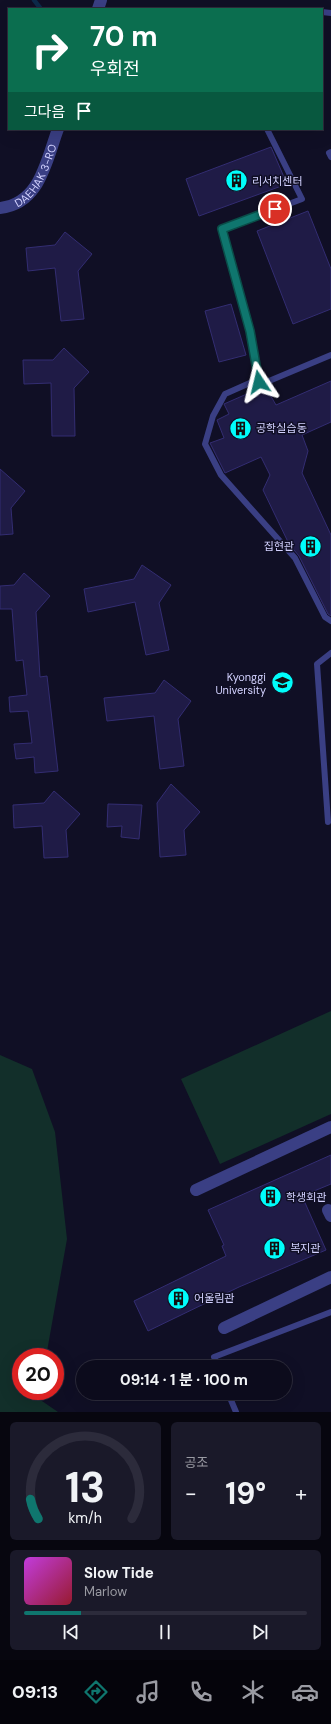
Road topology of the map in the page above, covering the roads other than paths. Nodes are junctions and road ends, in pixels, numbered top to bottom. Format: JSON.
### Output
{"nodes":[{"id":1,"x":58,"y":130,"type":"edge"},
{"id":2,"x":268,"y":130,"type":"edge"},
{"id":3,"x":331,"y":152,"type":"edge"},
{"id":4,"x":331,"y":157,"type":"edge"},
{"id":5,"x":0,"y":208,"type":"edge"},
{"id":6,"x":331,"y":355,"type":"edge"},
{"id":7,"x":259,"y":382,"type":"junction"},
{"id":8,"x":331,"y":621,"type":"edge"},
{"id":9,"x":331,"y":653,"type":"edge"},
{"id":10,"x":328,"y":822,"type":"dead end"},
{"id":11,"x":331,"y":1127,"type":"edge"},
{"id":12,"x":196,"y":1190,"type":"dead end"},
{"id":13,"x":331,"y":1277,"type":"edge"},
{"id":14,"x":331,"y":1312,"type":"edge"},
{"id":15,"x":224,"y":1328,"type":"dead end"},
{"id":16,"x":215,"y":1360,"type":"edge"},
{"id":17,"x":231,"y":1400,"type":"edge"},
{"id":18,"x":236,"y":1412,"type":"edge"}],
"edges":[{"from":1,"to":5,"type":"street","name":"DAEHAK 3-RO"},
{"from":2,"to":7,"type":"lane"},
{"from":3,"to":4,"type":"lane"},
{"from":6,"to":7,"type":"lane"},
{"from":7,"to":8,"type":"lane"},
{"from":9,"to":10,"type":"lane"},
{"from":11,"to":12,"type":"street"},
{"from":13,"to":15,"type":"street"},
{"from":14,"to":16,"type":"lane"},
{"from":17,"to":18,"type":"lane"}]}
